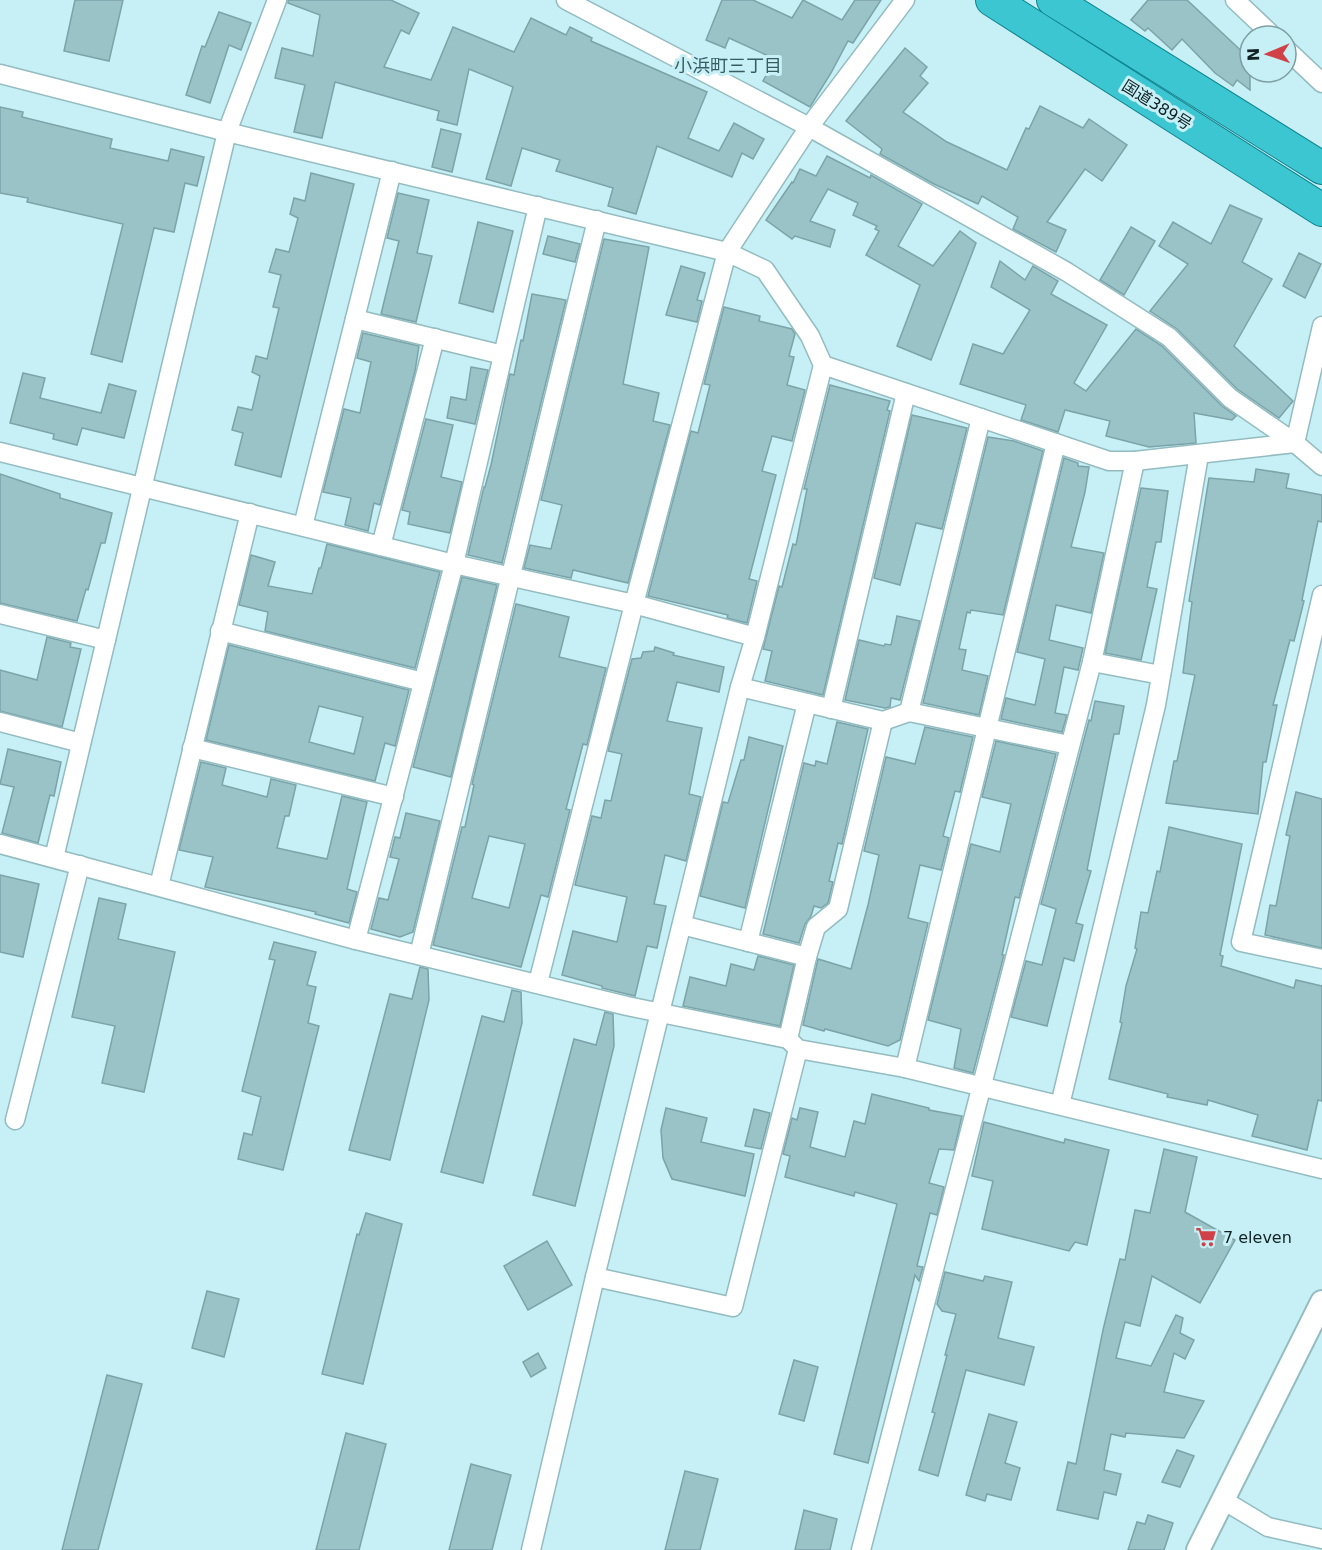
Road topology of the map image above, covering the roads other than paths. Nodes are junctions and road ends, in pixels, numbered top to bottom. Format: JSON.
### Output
{"nodes":[{"id":1,"x":277,"y":0,"type":"edge"},
{"id":2,"x":566,"y":0,"type":"edge"},
{"id":3,"x":905,"y":0,"type":"edge"},
{"id":4,"x":992,"y":0,"type":"edge"},
{"id":5,"x":1053,"y":0,"type":"edge"},
{"id":6,"x":1235,"y":0,"type":"edge"},
{"id":7,"x":1260,"y":24,"type":"edge"},
{"id":8,"x":1298,"y":60,"type":"edge"},
{"id":9,"x":0,"y":74,"type":"edge"},
{"id":10,"x":1322,"y":83,"type":"edge"},
{"id":11,"x":809,"y":128,"type":"junction"},
{"id":12,"x":227,"y":132,"type":"junction"},
{"id":13,"x":1322,"y":168,"type":"edge"},
{"id":14,"x":392,"y":171,"type":"junction"},
{"id":15,"x":538,"y":206,"type":"junction"},
{"id":16,"x":1322,"y":210,"type":"edge"},
{"id":17,"x":597,"y":220,"type":"junction"},
{"id":18,"x":727,"y":252,"type":"junction"},
{"id":19,"x":355,"y":319,"type":"junction"},
{"id":20,"x":1322,"y":326,"type":"edge"},
{"id":21,"x":435,"y":338,"type":"junction"},
{"id":22,"x":503,"y":355,"type":"junction"},
{"id":23,"x":823,"y":365,"type":"junction"},
{"id":24,"x":906,"y":393,"type":"junction"},
{"id":25,"x":981,"y":418,"type":"junction"},
{"id":26,"x":1295,"y":442,"type":"junction"},
{"id":27,"x":1056,"y":443,"type":"junction"},
{"id":28,"x":0,"y":452,"type":"edge"},
{"id":29,"x":1199,"y":455,"type":"junction"},
{"id":30,"x":1136,"y":461,"type":"junction"},
{"id":31,"x":1322,"y":466,"type":"edge"},
{"id":32,"x":142,"y":486,"type":"junction"},
{"id":33,"x":250,"y":513,"type":"junction"},
{"id":34,"x":303,"y":526,"type":"junction"},
{"id":35,"x":381,"y":546,"type":"junction"},
{"id":36,"x":454,"y":564,"type":"junction"},
{"id":37,"x":510,"y":577,"type":"junction"},
{"id":38,"x":1322,"y":595,"type":"edge"},
{"id":39,"x":634,"y":604,"type":"junction"},
{"id":40,"x":0,"y":614,"type":"edge"},
{"id":41,"x":220,"y":631,"type":"junction"},
{"id":42,"x":754,"y":637,"type":"junction"},
{"id":43,"x":106,"y":640,"type":"junction"},
{"id":44,"x":1092,"y":662,"type":"junction"},
{"id":45,"x":1161,"y":675,"type":"junction"},
{"id":46,"x":423,"y":682,"type":"junction"},
{"id":47,"x":740,"y":687,"type":"junction"},
{"id":48,"x":807,"y":703,"type":"junction"},
{"id":49,"x":831,"y":709,"type":"junction"},
{"id":50,"x":909,"y":712,"type":"junction"},
{"id":51,"x":883,"y":721,"type":"junction"},
{"id":52,"x":0,"y":722,"type":"edge"},
{"id":53,"x":988,"y":728,"type":"junction"},
{"id":54,"x":81,"y":743,"type":"junction"},
{"id":55,"x":1069,"y":745,"type":"junction"},
{"id":56,"x":192,"y":748,"type":"junction"},
{"id":57,"x":393,"y":797,"type":"junction"},
{"id":58,"x":0,"y":844,"type":"edge"},
{"id":59,"x":54,"y":858,"type":"junction"},
{"id":60,"x":80,"y":865,"type":"junction"},
{"id":61,"x":159,"y":886,"type":"junction"},
{"id":62,"x":682,"y":926,"type":"junction"},
{"id":63,"x":356,"y":940,"type":"junction"},
{"id":64,"x":748,"y":942,"type":"junction"},
{"id":65,"x":419,"y":955,"type":"junction"},
{"id":66,"x":807,"y":957,"type":"junction"},
{"id":67,"x":1322,"y":959,"type":"edge"},
{"id":68,"x":538,"y":983,"type":"junction"},
{"id":69,"x":659,"y":1012,"type":"junction"},
{"id":70,"x":793,"y":1044,"type":"junction"},
{"id":71,"x":905,"y":1068,"type":"junction"},
{"id":72,"x":981,"y":1087,"type":"junction"},
{"id":73,"x":1060,"y":1105,"type":"junction"},
{"id":74,"x":15,"y":1120,"type":"dead end"},
{"id":75,"x":1322,"y":1169,"type":"edge"},
{"id":76,"x":594,"y":1277,"type":"junction"},
{"id":77,"x":1322,"y":1302,"type":"edge"},
{"id":78,"x":1223,"y":1500,"type":"junction"},
{"id":79,"x":1322,"y":1539,"type":"edge"},
{"id":80,"x":531,"y":1550,"type":"edge"},
{"id":81,"x":861,"y":1550,"type":"edge"},
{"id":82,"x":1198,"y":1550,"type":"edge"}],
"edges":[{"from":1,"to":12,"type":"street"},
{"from":2,"to":11,"type":"street"},
{"from":3,"to":11,"type":"street"},
{"from":4,"to":16,"type":"highway","name":"国道389号"},
{"from":5,"to":13,"type":"highway","name":"国道389号"},
{"from":6,"to":7,"type":"street"},
{"from":8,"to":10,"type":"street"},
{"from":9,"to":12,"type":"street"},
{"from":11,"to":18,"type":"street"},
{"from":11,"to":26,"type":"street"},
{"from":12,"to":14,"type":"street"},
{"from":12,"to":32,"type":"street"},
{"from":14,"to":15,"type":"street"},
{"from":14,"to":19,"type":"street"},
{"from":15,"to":17,"type":"street"},
{"from":15,"to":22,"type":"street"},
{"from":17,"to":18,"type":"street"},
{"from":17,"to":37,"type":"street"},
{"from":18,"to":23,"type":"street"},
{"from":18,"to":39,"type":"street"},
{"from":19,"to":21,"type":"street"},
{"from":19,"to":34,"type":"street"},
{"from":20,"to":26,"type":"street"},
{"from":21,"to":22,"type":"street"},
{"from":21,"to":35,"type":"street"},
{"from":22,"to":36,"type":"street"},
{"from":23,"to":24,"type":"street"},
{"from":23,"to":42,"type":"street"},
{"from":24,"to":25,"type":"street"},
{"from":24,"to":49,"type":"street"},
{"from":25,"to":27,"type":"street"},
{"from":25,"to":50,"type":"street"},
{"from":26,"to":29,"type":"street"},
{"from":26,"to":31,"type":"street"},
{"from":27,"to":30,"type":"street"},
{"from":27,"to":53,"type":"street"},
{"from":28,"to":32,"type":"street"},
{"from":29,"to":30,"type":"street"},
{"from":29,"to":45,"type":"street"},
{"from":30,"to":44,"type":"street"},
{"from":32,"to":33,"type":"street"},
{"from":32,"to":43,"type":"street"},
{"from":33,"to":34,"type":"street"},
{"from":33,"to":41,"type":"street"},
{"from":34,"to":35,"type":"street"},
{"from":35,"to":36,"type":"street"},
{"from":36,"to":37,"type":"street"},
{"from":36,"to":46,"type":"street"},
{"from":37,"to":39,"type":"street"},
{"from":37,"to":65,"type":"street"},
{"from":38,"to":67,"type":"street"},
{"from":39,"to":42,"type":"street"},
{"from":39,"to":68,"type":"street"},
{"from":40,"to":43,"type":"street"},
{"from":41,"to":46,"type":"street"},
{"from":41,"to":56,"type":"street"},
{"from":42,"to":47,"type":"street"},
{"from":43,"to":54,"type":"street"},
{"from":44,"to":45,"type":"street"},
{"from":44,"to":55,"type":"street"},
{"from":45,"to":73,"type":"street"},
{"from":46,"to":57,"type":"street"},
{"from":47,"to":48,"type":"street"},
{"from":47,"to":62,"type":"street"},
{"from":48,"to":49,"type":"street"},
{"from":48,"to":64,"type":"street"},
{"from":49,"to":51,"type":"street"},
{"from":50,"to":51,"type":"street"},
{"from":50,"to":53,"type":"street"},
{"from":51,"to":66,"type":"street"},
{"from":52,"to":54,"type":"street"},
{"from":53,"to":55,"type":"street"},
{"from":53,"to":71,"type":"street"},
{"from":54,"to":59,"type":"street"},
{"from":55,"to":72,"type":"street"},
{"from":56,"to":57,"type":"street"},
{"from":56,"to":61,"type":"street"},
{"from":57,"to":63,"type":"street"},
{"from":58,"to":59,"type":"street"},
{"from":59,"to":60,"type":"street"},
{"from":60,"to":61,"type":"street"},
{"from":60,"to":74,"type":"street"},
{"from":61,"to":63,"type":"street"},
{"from":62,"to":64,"type":"street"},
{"from":62,"to":69,"type":"street"},
{"from":63,"to":65,"type":"street"},
{"from":64,"to":66,"type":"street"},
{"from":65,"to":68,"type":"street"},
{"from":66,"to":70,"type":"street"},
{"from":68,"to":69,"type":"street"},
{"from":69,"to":70,"type":"street"},
{"from":69,"to":76,"type":"street"},
{"from":70,"to":71,"type":"street"},
{"from":70,"to":76,"type":"street"},
{"from":71,"to":72,"type":"street"},
{"from":72,"to":73,"type":"street"},
{"from":72,"to":81,"type":"street"},
{"from":73,"to":75,"type":"street"},
{"from":76,"to":80,"type":"street"},
{"from":77,"to":78,"type":"street"},
{"from":78,"to":79,"type":"street"},
{"from":78,"to":82,"type":"street"}]}
